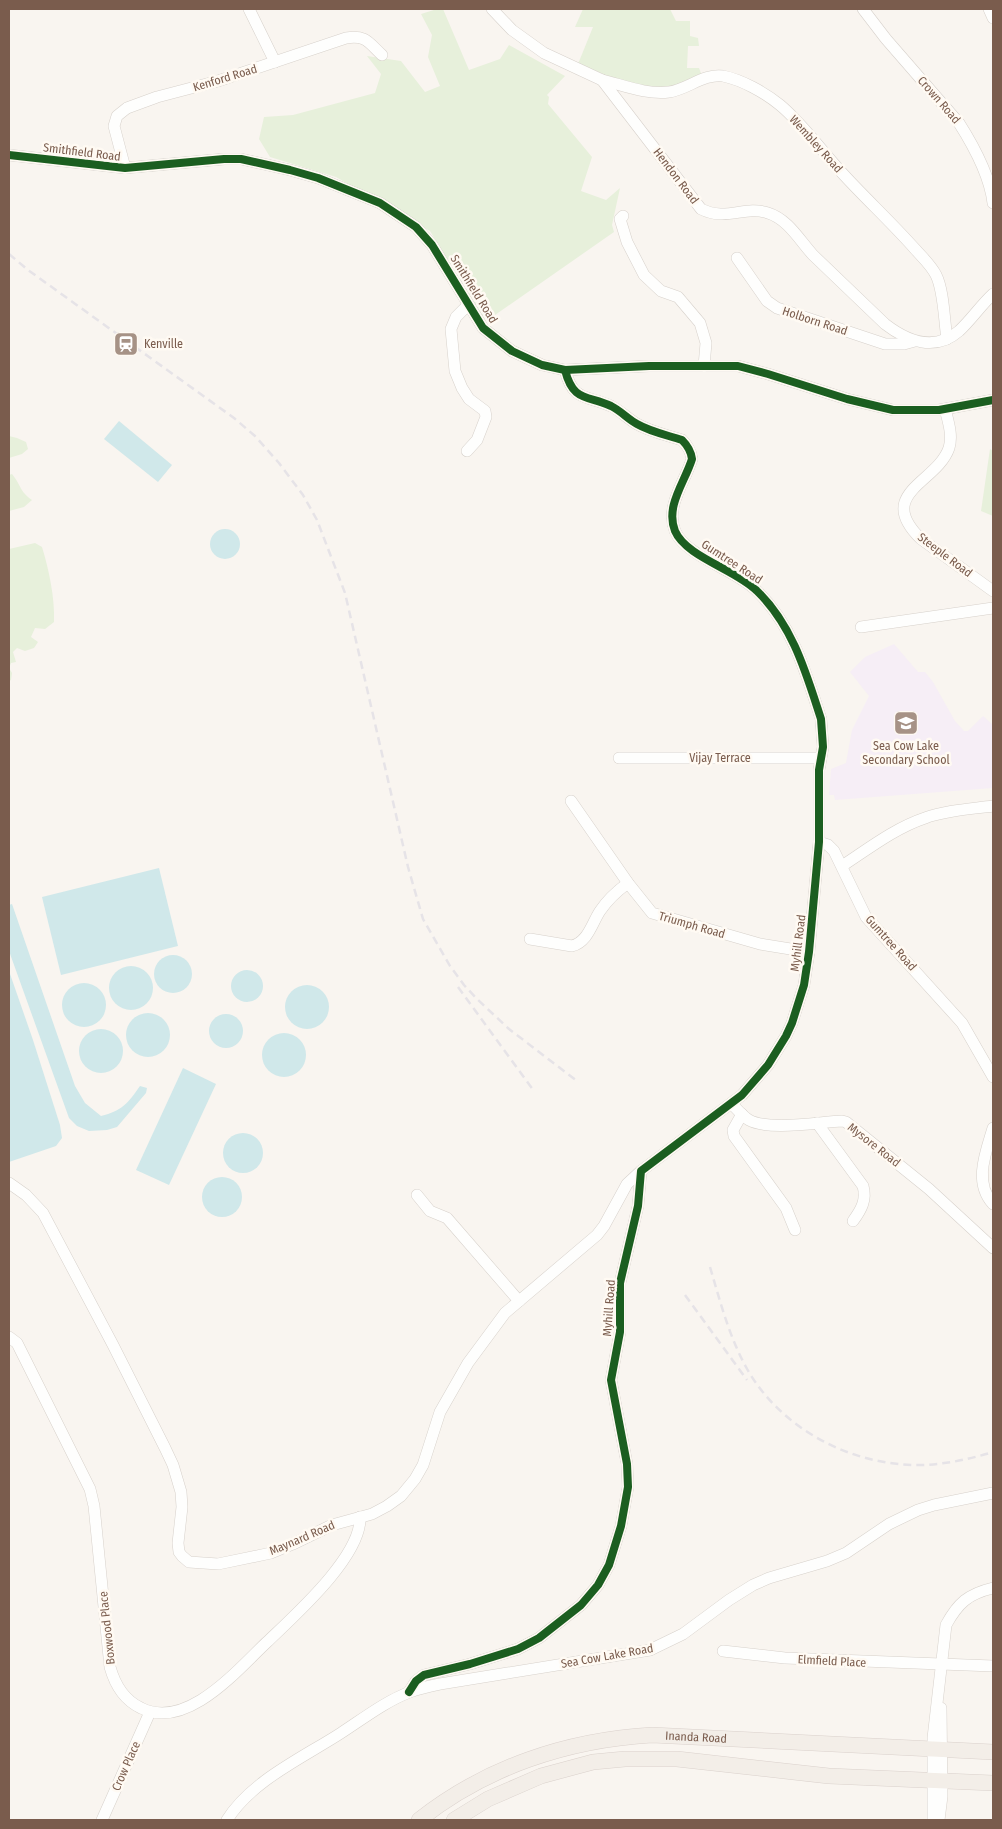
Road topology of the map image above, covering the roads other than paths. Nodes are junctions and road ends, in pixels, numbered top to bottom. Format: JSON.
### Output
{"nodes":[{"id":1,"x":250,"y":9,"type":"edge"},
{"id":2,"x":492,"y":9,"type":"edge"},
{"id":3,"x":863,"y":9,"type":"edge"},
{"id":4,"x":989,"y":9,"type":"edge"},
{"id":5,"x":993,"y":18,"type":"edge"},
{"id":6,"x":382,"y":55,"type":"dead end"},
{"id":7,"x":275,"y":62,"type":"junction"},
{"id":8,"x":602,"y":80,"type":"junction"},
{"id":9,"x":9,"y":155,"type":"edge"},
{"id":10,"x":125,"y":168,"type":"junction"},
{"id":11,"x":993,"y":203,"type":"edge"},
{"id":12,"x":623,"y":216,"type":"dead end"},
{"id":13,"x":737,"y":258,"type":"dead end"},
{"id":14,"x":993,"y":294,"type":"edge"},
{"id":15,"x":468,"y":305,"type":"junction"},
{"id":16,"x":947,"y":339,"type":"junction"},
{"id":17,"x":915,"y":341,"type":"junction"},
{"id":18,"x":704,"y":366,"type":"junction"},
{"id":19,"x":565,"y":370,"type":"junction"},
{"id":20,"x":993,"y":400,"type":"edge"},
{"id":21,"x":945,"y":409,"type":"junction"},
{"id":22,"x":467,"y":451,"type":"dead end"},
{"id":23,"x":993,"y":591,"type":"edge"},
{"id":24,"x":993,"y":608,"type":"edge"},
{"id":25,"x":860,"y":627,"type":"dead end"},
{"id":26,"x":619,"y":758,"type":"dead end"},
{"id":27,"x":821,"y":758,"type":"junction"},
{"id":28,"x":571,"y":800,"type":"dead end"},
{"id":29,"x":993,"y":806,"type":"edge"},
{"id":30,"x":819,"y":842,"type":"junction"},
{"id":31,"x":842,"y":866,"type":"junction"},
{"id":32,"x":628,"y":883,"type":"junction"},
{"id":33,"x":530,"y":939,"type":"dead end"},
{"id":34,"x":809,"y":952,"type":"junction"},
{"id":35,"x":993,"y":1077,"type":"edge"},
{"id":36,"x":732,"y":1104,"type":"junction"},
{"id":37,"x":742,"y":1114,"type":"junction"},
{"id":38,"x":817,"y":1123,"type":"junction"},
{"id":39,"x":993,"y":1128,"type":"edge"},
{"id":40,"x":641,"y":1171,"type":"junction"},
{"id":41,"x":9,"y":1183,"type":"edge"},
{"id":42,"x":417,"y":1195,"type":"dead end"},
{"id":43,"x":993,"y":1204,"type":"edge"},
{"id":44,"x":853,"y":1221,"type":"dead end"},
{"id":45,"x":795,"y":1230,"type":"dead end"},
{"id":46,"x":993,"y":1248,"type":"edge"},
{"id":47,"x":519,"y":1301,"type":"junction"},
{"id":48,"x":9,"y":1336,"type":"edge"},
{"id":49,"x":993,"y":1494,"type":"edge"},
{"id":50,"x":360,"y":1517,"type":"junction"},
{"id":51,"x":993,"y":1588,"type":"edge"},
{"id":52,"x":724,"y":1651,"type":"dead end"},
{"id":53,"x":941,"y":1664,"type":"junction"},
{"id":54,"x":993,"y":1666,"type":"edge"},
{"id":55,"x":409,"y":1692,"type":"junction"},
{"id":56,"x":150,"y":1712,"type":"junction"},
{"id":57,"x":937,"y":1744,"type":"junction"},
{"id":58,"x":993,"y":1752,"type":"edge"},
{"id":59,"x":937,"y":1781,"type":"junction"},
{"id":60,"x":993,"y":1783,"type":"edge"},
{"id":61,"x":102,"y":1820,"type":"edge"},
{"id":62,"x":227,"y":1820,"type":"edge"},
{"id":63,"x":418,"y":1820,"type":"edge"},
{"id":64,"x":454,"y":1820,"type":"edge"},
{"id":65,"x":932,"y":1820,"type":"edge"},
{"id":66,"x":939,"y":1820,"type":"edge"}],
"edges":[{"from":1,"to":7,"type":"street"},
{"from":2,"to":8,"type":"street","name":"Hendon Road"},
{"from":3,"to":11,"type":"street","name":"Crown Road"},
{"from":4,"to":5,"type":"street"},
{"from":6,"to":7,"type":"street","name":"Kenford Road"},
{"from":7,"to":10,"type":"street","name":"Kenford Road"},
{"from":8,"to":16,"type":"street","name":"Wembley Road"},
{"from":8,"to":17,"type":"street","name":"Hendon Road"},
{"from":9,"to":10,"type":"street","name":"Smithfield Road"},
{"from":10,"to":15,"type":"street","name":"Smithfield Road"},
{"from":12,"to":18,"type":"street"},
{"from":13,"to":17,"type":"street","name":"Holborn Road"},
{"from":14,"to":16,"type":"street"},
{"from":15,"to":19,"type":"street","name":"Smithfield Road"},
{"from":15,"to":22,"type":"street"},
{"from":16,"to":17,"type":"street","name":"Hendon Road"},
{"from":18,"to":19,"type":"street","name":"Smithfield Road"},
{"from":18,"to":21,"type":"street","name":"Smithfield Road"},
{"from":19,"to":27,"type":"street","name":"Gumtree Road"},
{"from":20,"to":21,"type":"street","name":"Smithfield Road"},
{"from":21,"to":23,"type":"street","name":"Steeple Road"},
{"from":24,"to":25,"type":"street"},
{"from":26,"to":27,"type":"street","name":"Vijay Terrace"},
{"from":27,"to":30,"type":"street","name":"Gumtree Road"},
{"from":28,"to":32,"type":"street","name":"Triumph Road"},
{"from":29,"to":31,"type":"street"},
{"from":30,"to":31,"type":"street","name":"Gumtree Road"},
{"from":30,"to":34,"type":"street","name":"Myhill Road"},
{"from":31,"to":35,"type":"street","name":"Gumtree Road"},
{"from":32,"to":33,"type":"street"},
{"from":32,"to":34,"type":"street","name":"Triumph Road"},
{"from":34,"to":36,"type":"street","name":"Myhill Road"},
{"from":36,"to":37,"type":"street","name":"Mysore Road"},
{"from":36,"to":40,"type":"street","name":"Myhill Road"},
{"from":37,"to":38,"type":"street","name":"Mysore Road"},
{"from":37,"to":45,"type":"street"},
{"from":38,"to":44,"type":"street"},
{"from":38,"to":46,"type":"street","name":"Mysore Road"},
{"from":39,"to":43,"type":"street"},
{"from":40,"to":47,"type":"street","name":"Maynard Road"},
{"from":40,"to":55,"type":"street","name":"Myhill Road"},
{"from":41,"to":50,"type":"street","name":"Maynard Road"},
{"from":42,"to":47,"type":"street"},
{"from":47,"to":50,"type":"street","name":"Maynard Road"},
{"from":48,"to":56,"type":"street","name":"Boxwood Place"},
{"from":49,"to":55,"type":"street","name":"Sea Cow Lake Road"},
{"from":50,"to":56,"type":"street"},
{"from":51,"to":53,"type":"street"},
{"from":52,"to":53,"type":"street","name":"Elmfield Place"},
{"from":53,"to":54,"type":"street","name":"Elmfield Place"},
{"from":53,"to":57,"type":"street"},
{"from":55,"to":62,"type":"street","name":"Sea Cow Lake Road"},
{"from":56,"to":61,"type":"street","name":"Crow Place"},
{"from":57,"to":58,"type":"main road","name":"Inanda Road"},
{"from":57,"to":59,"type":"street"},
{"from":57,"to":63,"type":"main road","name":"Inanda Road"},
{"from":59,"to":60,"type":"main road","name":"Inanda Road"},
{"from":59,"to":64,"type":"main road","name":"Inanda Road"},
{"from":59,"to":65,"type":"street"},
{"from":59,"to":66,"type":"street"}]}
